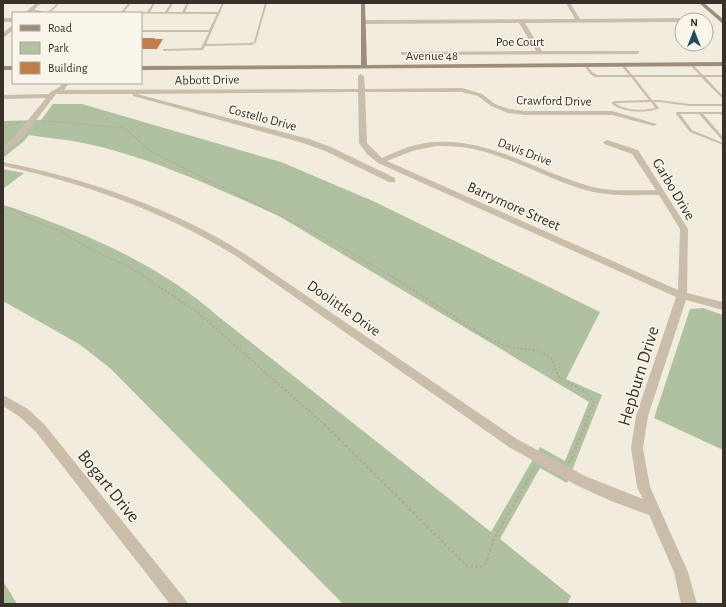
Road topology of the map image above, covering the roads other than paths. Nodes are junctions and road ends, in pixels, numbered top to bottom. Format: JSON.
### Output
{"nodes":[{"id":1,"x":39,"y":3,"type":"edge"},
{"id":2,"x":59,"y":3,"type":"edge"},
{"id":3,"x":130,"y":3,"type":"edge"},
{"id":4,"x":154,"y":3,"type":"edge"},
{"id":5,"x":172,"y":3,"type":"edge"},
{"id":6,"x":188,"y":3,"type":"edge"},
{"id":7,"x":223,"y":3,"type":"edge"},
{"id":8,"x":266,"y":3,"type":"edge"},
{"id":9,"x":363,"y":3,"type":"edge"},
{"id":10,"x":568,"y":3,"type":"edge"},
{"id":11,"x":701,"y":3,"type":"edge"},
{"id":12,"x":30,"y":12,"type":"edge"},
{"id":13,"x":50,"y":12,"type":"edge"},
{"id":14,"x":123,"y":12,"type":"edge"},
{"id":15,"x":218,"y":12,"type":"junction"},
{"id":16,"x":142,"y":13,"type":"edge"},
{"id":17,"x":148,"y":13,"type":"junction"},
{"id":18,"x":166,"y":13,"type":"junction"},
{"id":19,"x":183,"y":13,"type":"junction"},
{"id":20,"x":674,"y":20,"type":"edge"},
{"id":21,"x":521,"y":21,"type":"junction"},
{"id":22,"x":579,"y":21,"type":"junction"},
{"id":23,"x":364,"y":22,"type":"junction"},
{"id":24,"x":723,"y":22,"type":"edge"},
{"id":25,"x":12,"y":28,"type":"edge"},
{"id":26,"x":142,"y":31,"type":"edge"},
{"id":27,"x":210,"y":31,"type":"junction"},
{"id":28,"x":3,"y":36,"type":"edge"},
{"id":29,"x":204,"y":45,"type":"junction"},
{"id":30,"x":164,"y":50,"type":"dead end"},
{"id":31,"x":540,"y":52,"type":"junction"},
{"id":32,"x":638,"y":52,"type":"dead end"},
{"id":33,"x":404,"y":53,"type":"dead end"},
{"id":34,"x":622,"y":64,"type":"junction"},
{"id":35,"x":691,"y":64,"type":"junction"},
{"id":36,"x":723,"y":64,"type":"edge"},
{"id":37,"x":585,"y":65,"type":"junction"},
{"id":38,"x":364,"y":66,"type":"junction"},
{"id":39,"x":142,"y":68,"type":"edge"},
{"id":40,"x":361,"y":76,"type":"dead end"},
{"id":41,"x":632,"y":76,"type":"junction"},
{"id":42,"x":702,"y":76,"type":"junction"},
{"id":43,"x":723,"y":76,"type":"edge"},
{"id":44,"x":57,"y":84,"type":"edge"},
{"id":45,"x":65,"y":84,"type":"edge"},
{"id":46,"x":361,"y":89,"type":"junction"},
{"id":47,"x":124,"y":92,"type":"junction"},
{"id":48,"x":52,"y":94,"type":"junction"},
{"id":49,"x":3,"y":97,"type":"edge"},
{"id":50,"x":723,"y":98,"type":"edge"},
{"id":51,"x":651,"y":101,"type":"junction"},
{"id":52,"x":723,"y":105,"type":"edge"},
{"id":53,"x":700,"y":114,"type":"junction"},
{"id":54,"x":723,"y":115,"type":"edge"},
{"id":55,"x":654,"y":124,"type":"dead end"},
{"id":56,"x":723,"y":139,"type":"edge"},
{"id":57,"x":607,"y":142,"type":"dead end"},
{"id":58,"x":723,"y":144,"type":"edge"},
{"id":59,"x":3,"y":151,"type":"edge"},
{"id":60,"x":381,"y":161,"type":"junction"},
{"id":61,"x":3,"y":164,"type":"edge"},
{"id":62,"x":392,"y":180,"type":"dead end"},
{"id":63,"x":662,"y":192,"type":"junction"},
{"id":64,"x":681,"y":295,"type":"junction"},
{"id":65,"x":723,"y":306,"type":"edge"},
{"id":66,"x":3,"y":400,"type":"edge"},
{"id":67,"x":652,"y":509,"type":"junction"},
{"id":68,"x":180,"y":604,"type":"edge"},
{"id":69,"x":689,"y":604,"type":"edge"}],
"edges":[{"from":1,"to":12,"type":"street"},
{"from":2,"to":13,"type":"lane"},
{"from":3,"to":14,"type":"lane"},
{"from":4,"to":17,"type":"lane"},
{"from":5,"to":18,"type":"lane"},
{"from":6,"to":19,"type":"lane"},
{"from":7,"to":15,"type":"lane"},
{"from":8,"to":29,"type":"lane"},
{"from":9,"to":23,"type":"main road"},
{"from":10,"to":22,"type":"street"},
{"from":11,"to":24,"type":"main road"},
{"from":15,"to":19,"type":"lane"},
{"from":15,"to":27,"type":"lane"},
{"from":16,"to":17,"type":"lane"},
{"from":17,"to":18,"type":"lane"},
{"from":18,"to":19,"type":"lane"},
{"from":20,"to":22,"type":"street"},
{"from":21,"to":22,"type":"street"},
{"from":21,"to":23,"type":"street"},
{"from":21,"to":31,"type":"street"},
{"from":23,"to":38,"type":"main road"},
{"from":25,"to":28,"type":"street"},
{"from":26,"to":27,"type":"lane"},
{"from":27,"to":29,"type":"lane"},
{"from":29,"to":30,"type":"lane"},
{"from":31,"to":32,"type":"street","name":"Poe Court"},
{"from":31,"to":33,"type":"street","name":"Poe Court"},
{"from":34,"to":35,"type":"main road","name":"Avenue 48"},
{"from":34,"to":37,"type":"main road","name":"Avenue 48"},
{"from":34,"to":41,"type":"lane"},
{"from":35,"to":36,"type":"main road","name":"Avenue 48"},
{"from":35,"to":42,"type":"lane"},
{"from":37,"to":38,"type":"main road","name":"Avenue 48"},
{"from":37,"to":41,"type":"lane"},
{"from":38,"to":39,"type":"main road","name":"Avenue 48"},
{"from":40,"to":46,"type":"street","name":"Barrymore Street"},
{"from":41,"to":42,"type":"lane"},
{"from":41,"to":51,"type":"lane"},
{"from":42,"to":43,"type":"lane"},
{"from":42,"to":50,"type":"lane"},
{"from":44,"to":48,"type":"street"},
{"from":45,"to":48,"type":"street"},
{"from":46,"to":47,"type":"street","name":"Abbott Drive"},
{"from":46,"to":55,"type":"street","name":"Crawford Drive"},
{"from":46,"to":60,"type":"street","name":"Barrymore Street"},
{"from":47,"to":48,"type":"street","name":"Abbott Drive"},
{"from":47,"to":62,"type":"street","name":"Costello Drive"},
{"from":48,"to":49,"type":"street","name":"Abbott Drive"},
{"from":48,"to":59,"type":"street"},
{"from":51,"to":51,"type":"lane"},
{"from":51,"to":52,"type":"lane"},
{"from":53,"to":54,"type":"lane"},
{"from":53,"to":56,"type":"lane"},
{"from":53,"to":58,"type":"lane"},
{"from":57,"to":63,"type":"street","name":"Garbo Drive"},
{"from":60,"to":63,"type":"street","name":"Davis Drive"},
{"from":60,"to":64,"type":"street","name":"Barrymore Street"},
{"from":61,"to":67,"type":"street","name":"Doolittle Drive"},
{"from":63,"to":64,"type":"street","name":"Garbo Drive"},
{"from":64,"to":65,"type":"street","name":"Barrymore Street"},
{"from":64,"to":67,"type":"street","name":"Hepburn Drive"},
{"from":66,"to":68,"type":"street","name":"Bogart Drive"},
{"from":67,"to":69,"type":"street","name":"Hepburn Drive"}]}
